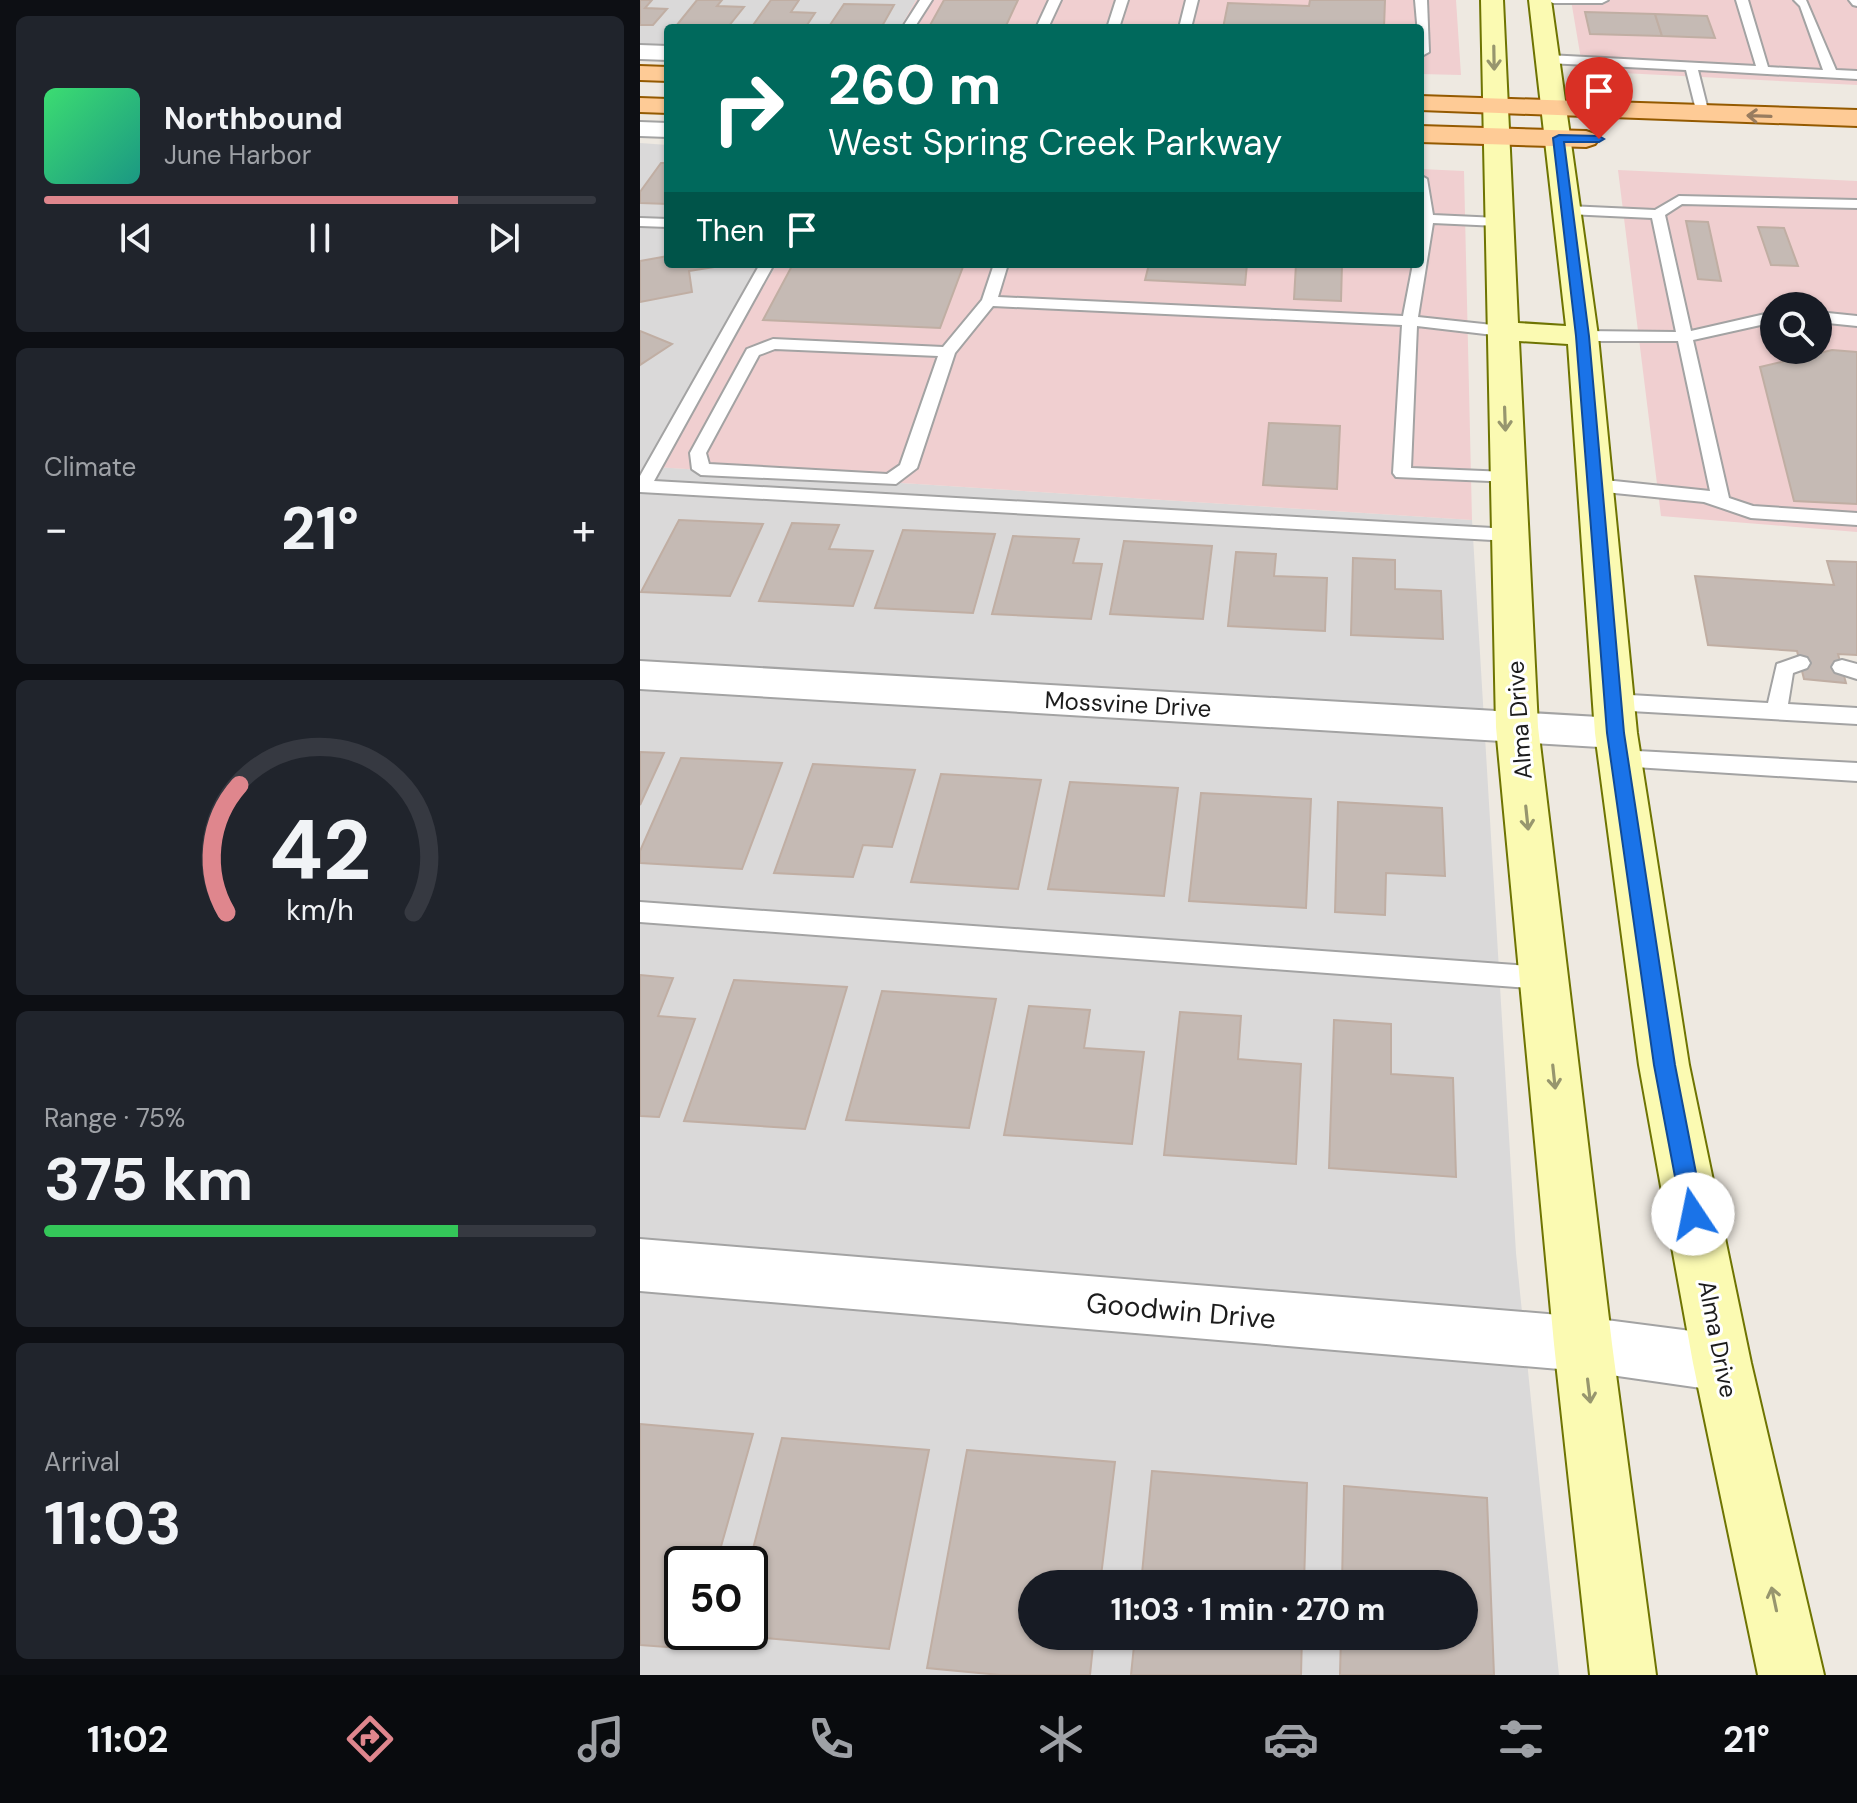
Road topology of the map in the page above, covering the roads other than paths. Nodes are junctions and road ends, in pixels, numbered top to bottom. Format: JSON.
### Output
{"nodes":[{"id":1,"x":926,"y":0,"type":"edge"},
{"id":2,"x":1055,"y":0,"type":"edge"},
{"id":3,"x":1122,"y":0,"type":"edge"},
{"id":4,"x":1192,"y":0,"type":"edge"},
{"id":5,"x":1421,"y":0,"type":"edge"},
{"id":6,"x":1492,"y":0,"type":"edge"},
{"id":7,"x":1540,"y":0,"type":"edge"},
{"id":8,"x":1553,"y":0,"type":"edge"},
{"id":9,"x":1602,"y":0,"type":"edge"},
{"id":10,"x":1742,"y":0,"type":"edge"},
{"id":11,"x":1800,"y":0,"type":"edge"},
{"id":12,"x":911,"y":24,"type":"edge"},
{"id":13,"x":1044,"y":24,"type":"edge"},
{"id":14,"x":1114,"y":24,"type":"edge"},
{"id":15,"x":1186,"y":24,"type":"edge"},
{"id":16,"x":1422,"y":24,"type":"edge"},
{"id":17,"x":640,"y":52,"type":"edge"},
{"id":18,"x":664,"y":53,"type":"edge"},
{"id":19,"x":1548,"y":59,"type":"junction"},
{"id":20,"x":1691,"y":66,"type":"junction"},
{"id":21,"x":1763,"y":70,"type":"junction"},
{"id":22,"x":640,"y":73,"type":"edge"},
{"id":23,"x":664,"y":74,"type":"edge"},
{"id":24,"x":1831,"y":74,"type":"junction"},
{"id":25,"x":1857,"y":75,"type":"edge"},
{"id":26,"x":1424,"y":103,"type":"edge"},
{"id":27,"x":640,"y":105,"type":"edge"},
{"id":28,"x":1494,"y":105,"type":"junction"},
{"id":29,"x":664,"y":106,"type":"edge"},
{"id":30,"x":1555,"y":108,"type":"junction"},
{"id":31,"x":1703,"y":114,"type":"junction"},
{"id":32,"x":1857,"y":118,"type":"edge"},
{"id":33,"x":640,"y":129,"type":"edge"},
{"id":34,"x":664,"y":130,"type":"edge"},
{"id":35,"x":1424,"y":134,"type":"edge"},
{"id":36,"x":1495,"y":137,"type":"junction"},
{"id":37,"x":1559,"y":138,"type":"junction"},
{"id":38,"x":1614,"y":140,"type":"dead end"},
{"id":39,"x":1424,"y":202,"type":"edge"},
{"id":40,"x":1857,"y":204,"type":"edge"},
{"id":41,"x":1568,"y":210,"type":"junction"},
{"id":42,"x":1658,"y":214,"type":"junction"},
{"id":43,"x":1427,"y":219,"type":"junction"},
{"id":44,"x":640,"y":222,"type":"edge"},
{"id":45,"x":1498,"y":222,"type":"junction"},
{"id":46,"x":664,"y":223,"type":"edge"},
{"id":47,"x":1424,"y":238,"type":"edge"},
{"id":48,"x":765,"y":268,"type":"edge"},
{"id":49,"x":1000,"y":268,"type":"edge"},
{"id":50,"x":1419,"y":268,"type":"edge"},
{"id":51,"x":989,"y":301,"type":"junction"},
{"id":52,"x":1760,"y":318,"type":"edge"},
{"id":53,"x":1832,"y":318,"type":"edge"},
{"id":54,"x":1410,"y":321,"type":"junction"},
{"id":55,"x":1857,"y":321,"type":"edge"},
{"id":56,"x":1502,"y":331,"type":"junction"},
{"id":57,"x":1583,"y":336,"type":"junction"},
{"id":58,"x":1683,"y":336,"type":"junction"},
{"id":59,"x":947,"y":352,"type":"junction"},
{"id":60,"x":1507,"y":478,"type":"junction"},
{"id":61,"x":1595,"y":485,"type":"junction"},
{"id":62,"x":641,"y":486,"type":"edge"},
{"id":63,"x":1721,"y":501,"type":"junction"},
{"id":64,"x":1857,"y":519,"type":"edge"},
{"id":65,"x":1510,"y":535,"type":"junction"},
{"id":66,"x":1800,"y":663,"type":"dead end"},
{"id":67,"x":640,"y":675,"type":"edge"},
{"id":68,"x":1777,"y":712,"type":"junction"},
{"id":69,"x":1857,"y":716,"type":"edge"},
{"id":70,"x":1517,"y":727,"type":"junction"},
{"id":71,"x":1616,"y":731,"type":"junction"},
{"id":72,"x":1857,"y":772,"type":"edge"},
{"id":73,"x":640,"y":912,"type":"edge"},
{"id":74,"x":1543,"y":978,"type":"junction"},
{"id":75,"x":640,"y":1265,"type":"edge"},
{"id":76,"x":1583,"y":1344,"type":"junction"},
{"id":77,"x":1722,"y":1363,"type":"junction"},
{"id":78,"x":1623,"y":1675,"type":"edge"},
{"id":79,"x":1791,"y":1675,"type":"edge"}],
"edges":[{"from":1,"to":12,"type":"lane"},
{"from":2,"to":13,"type":"lane"},
{"from":3,"to":14,"type":"lane"},
{"from":4,"to":15,"type":"lane"},
{"from":5,"to":16,"type":"lane"},
{"from":6,"to":28,"type":"main road","name":"Alma Drive","one_way":true},
{"from":7,"to":19,"type":"main road","name":"Alma Drive"},
{"from":8,"to":9,"type":"lane"},
{"from":10,"to":21,"type":"lane"},
{"from":11,"to":24,"type":"lane"},
{"from":17,"to":18,"type":"street"},
{"from":19,"to":20,"type":"lane"},
{"from":19,"to":30,"type":"main road","name":"Alma Drive"},
{"from":20,"to":21,"type":"lane"},
{"from":20,"to":31,"type":"lane"},
{"from":21,"to":24,"type":"lane"},
{"from":22,"to":23,"type":"main road"},
{"from":24,"to":25,"type":"lane"},
{"from":26,"to":28,"type":"main road"},
{"from":27,"to":29,"type":"main road"},
{"from":28,"to":30,"type":"main road"},
{"from":28,"to":36,"type":"main road","name":"Alma Drive"},
{"from":30,"to":31,"type":"main road"},
{"from":30,"to":37,"type":"main road","name":"Alma Drive"},
{"from":32,"to":31,"type":"main road","one_way":true},
{"from":33,"to":34,"type":"street"},
{"from":35,"to":36,"type":"main road"},
{"from":36,"to":37,"type":"main road"},
{"from":36,"to":45,"type":"main road","name":"Alma Drive"},
{"from":37,"to":38,"type":"main road"},
{"from":37,"to":41,"type":"main road","name":"Alma Drive"},
{"from":39,"to":43,"type":"lane"},
{"from":40,"to":42,"type":"lane"},
{"from":41,"to":42,"type":"lane"},
{"from":41,"to":57,"type":"main road","name":"Alma Drive"},
{"from":42,"to":58,"type":"lane"},
{"from":43,"to":45,"type":"lane"},
{"from":43,"to":47,"type":"lane"},
{"from":44,"to":46,"type":"lane"},
{"from":45,"to":56,"type":"main road","name":"Alma Drive"},
{"from":48,"to":62,"type":"lane"},
{"from":49,"to":51,"type":"lane"},
{"from":50,"to":54,"type":"lane"},
{"from":51,"to":54,"type":"lane"},
{"from":51,"to":59,"type":"lane"},
{"from":52,"to":58,"type":"lane"},
{"from":53,"to":55,"type":"lane"},
{"from":54,"to":56,"type":"lane"},
{"from":54,"to":60,"type":"lane"},
{"from":56,"to":57,"type":"main road"},
{"from":56,"to":60,"type":"main road","name":"Alma Drive","one_way":true},
{"from":57,"to":58,"type":"lane"},
{"from":57,"to":61,"type":"main road","name":"Alma Drive"},
{"from":58,"to":63,"type":"lane"},
{"from":59,"to":59,"type":"lane"},
{"from":60,"to":65,"type":"main road","name":"Alma Drive"},
{"from":61,"to":63,"type":"lane"},
{"from":61,"to":71,"type":"main road","name":"Alma Drive"},
{"from":62,"to":65,"type":"lane"},
{"from":63,"to":64,"type":"lane"},
{"from":65,"to":70,"type":"main road","name":"Alma Drive"},
{"from":66,"to":68,"type":"lane"},
{"from":67,"to":70,"type":"street","name":"Mossvine Drive"},
{"from":68,"to":69,"type":"lane"},
{"from":68,"to":71,"type":"lane"},
{"from":70,"to":71,"type":"street","name":"Mossvine Drive"},
{"from":70,"to":74,"type":"main road","name":"Alma Drive","one_way":true},
{"from":71,"to":72,"type":"lane"},
{"from":71,"to":77,"type":"main road","name":"Alma Drive"},
{"from":73,"to":74,"type":"lane"},
{"from":74,"to":76,"type":"main road","name":"Alma Drive","one_way":true},
{"from":75,"to":76,"type":"street","name":"Goodwin Drive"},
{"from":76,"to":77,"type":"street","name":"Goodwin Drive"},
{"from":76,"to":78,"type":"main road","name":"Alma Drive","one_way":true},
{"from":79,"to":77,"type":"main road","name":"Alma Drive","one_way":true}]}
